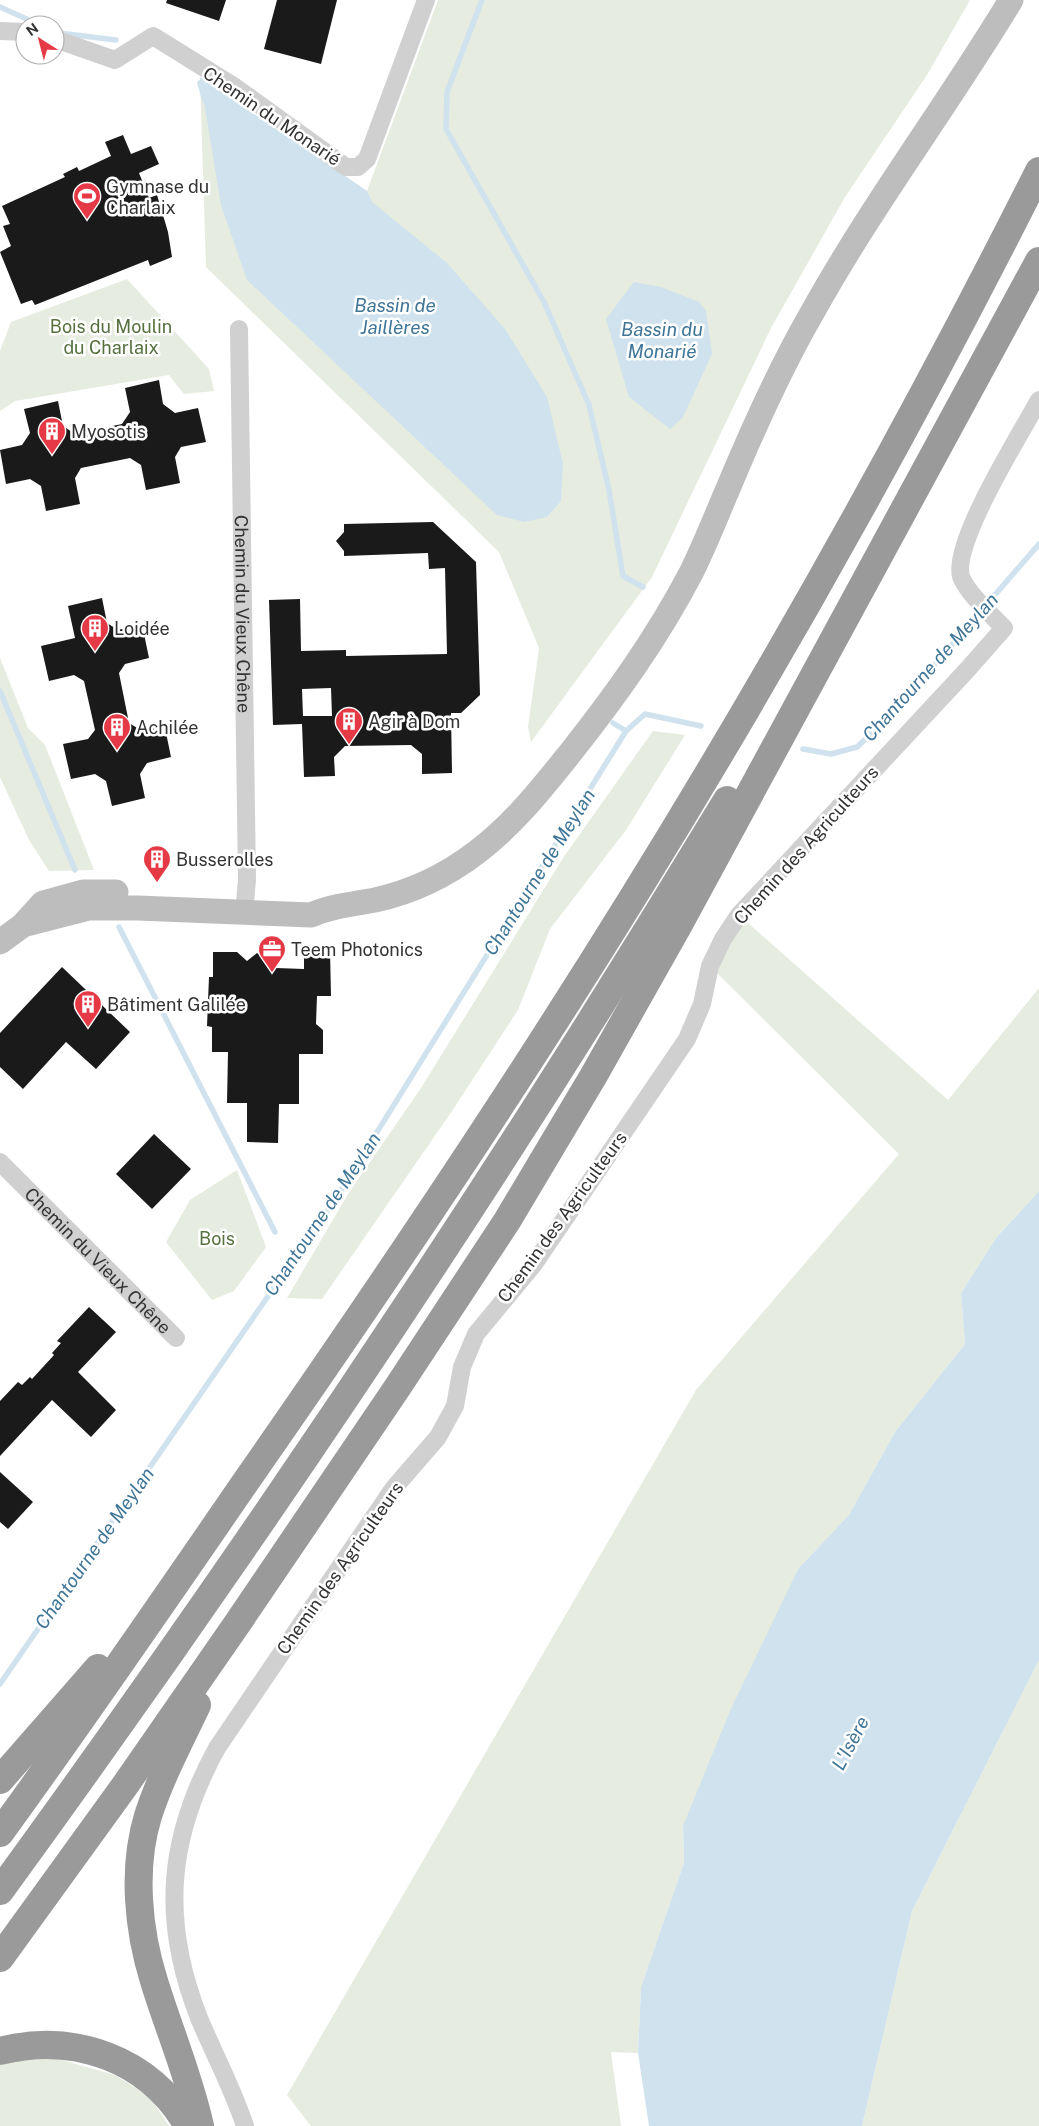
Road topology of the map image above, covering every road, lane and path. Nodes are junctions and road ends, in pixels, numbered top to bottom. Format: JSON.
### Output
{"nodes":[{"id":1,"x":426,"y":0,"type":"edge"},
{"id":2,"x":1011,"y":0,"type":"edge"},
{"id":3,"x":0,"y":31,"type":"edge"},
{"id":4,"x":15,"y":32,"type":"edge"},
{"id":5,"x":65,"y":42,"type":"edge"},
{"id":6,"x":1039,"y":171,"type":"edge"},
{"id":7,"x":1039,"y":261,"type":"edge"},
{"id":8,"x":1008,"y":322,"type":"junction"},
{"id":9,"x":239,"y":329,"type":"dead end"},
{"id":10,"x":1039,"y":400,"type":"edge"},
{"id":11,"x":245,"y":906,"type":"junction"},
{"id":12,"x":0,"y":942,"type":"edge"},
{"id":13,"x":0,"y":1162,"type":"edge"},
{"id":14,"x":176,"y":1338,"type":"dead end"},
{"id":15,"x":187,"y":1568,"type":"junction"},
{"id":16,"x":237,"y":1624,"type":"junction"},
{"id":17,"x":0,"y":1780,"type":"edge"},
{"id":18,"x":0,"y":1832,"type":"edge"},
{"id":19,"x":0,"y":1891,"type":"edge"},
{"id":20,"x":0,"y":1958,"type":"edge"},
{"id":21,"x":0,"y":2051,"type":"edge"},
{"id":22,"x":188,"y":2126,"type":"edge"},
{"id":23,"x":200,"y":2126,"type":"edge"},
{"id":24,"x":245,"y":2126,"type":"edge"}],
"edges":[{"from":1,"to":5,"type":"street","name":"Chemin du Monarié"},
{"from":2,"to":11,"type":"main road"},
{"from":3,"to":4,"type":"street"},
{"from":6,"to":15,"type":"highway"},
{"from":7,"to":8,"type":"highway"},
{"from":8,"to":16,"type":"highway"},
{"from":8,"to":19,"type":"highway"},
{"from":9,"to":11,"type":"street","name":"Chemin du Vieux Chêne"},
{"from":10,"to":24,"type":"street","name":"Chemin des Agriculteurs"},
{"from":11,"to":12,"type":"main road"},
{"from":13,"to":14,"type":"street","name":"Chemin du Vieux Chêne"},
{"from":15,"to":17,"type":"highway"},
{"from":15,"to":18,"type":"highway"},
{"from":16,"to":20,"type":"highway"},
{"from":16,"to":23,"type":"highway"},
{"from":21,"to":22,"type":"highway"}]}
